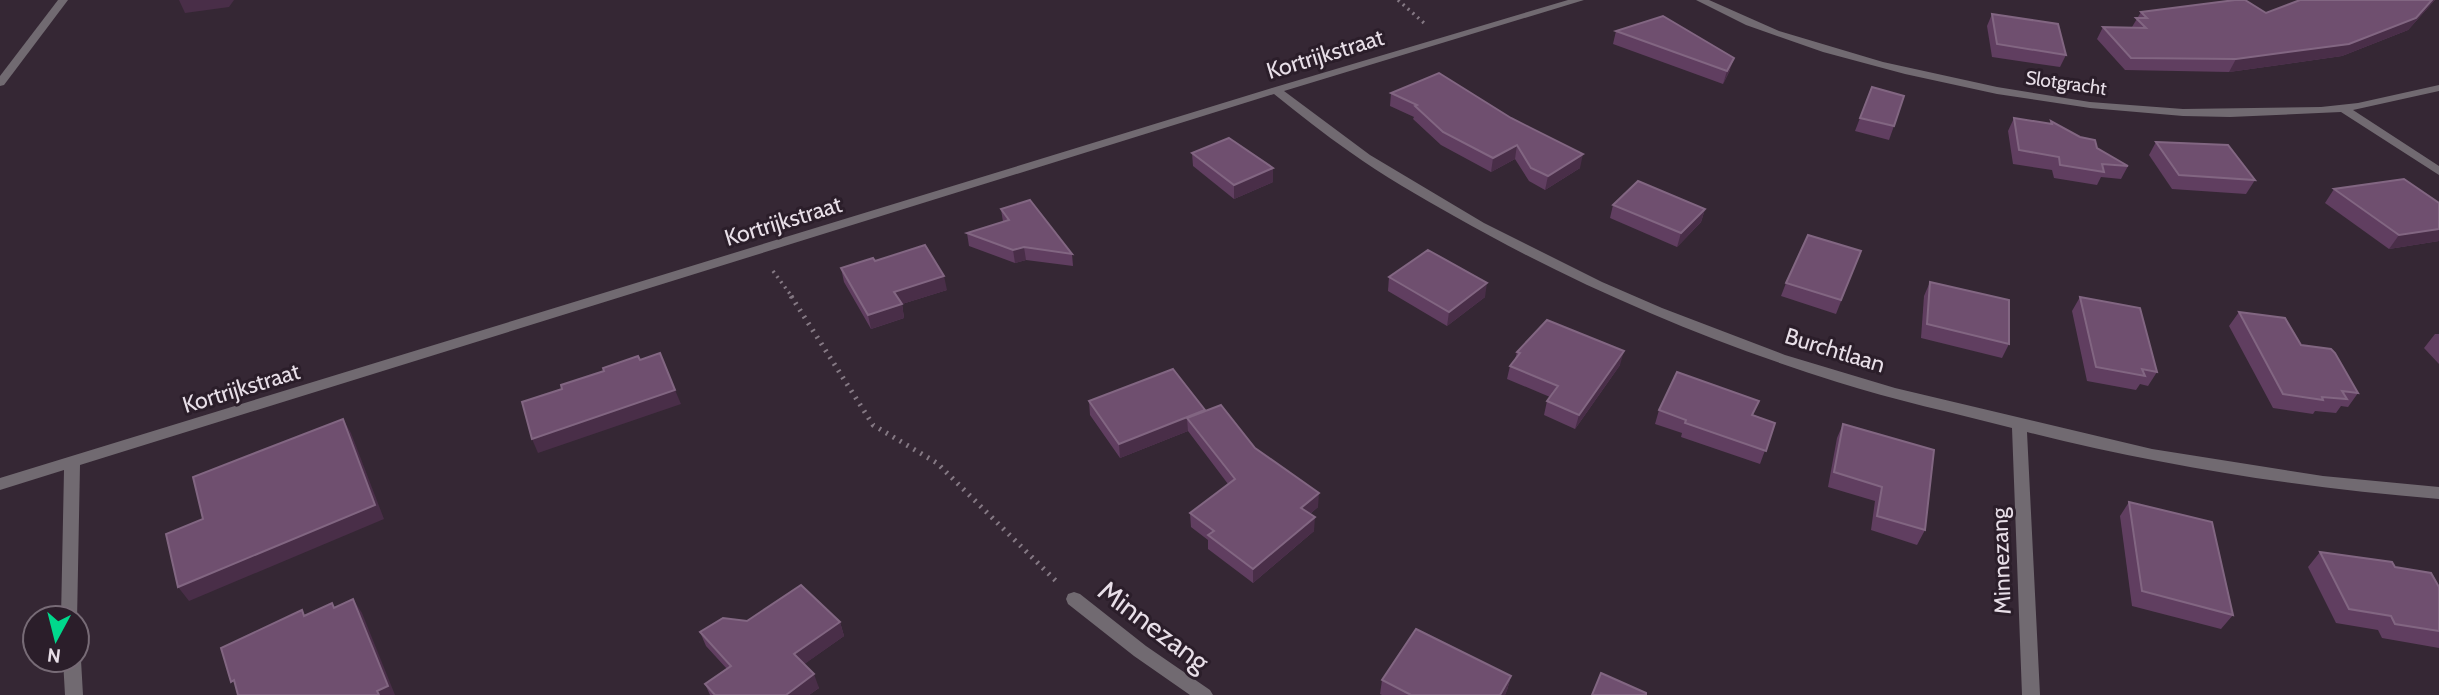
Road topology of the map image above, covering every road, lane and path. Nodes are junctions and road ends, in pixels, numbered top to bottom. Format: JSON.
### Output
{"nodes":[{"id":1,"x":63,"y":0,"type":"edge"},
{"id":2,"x":1579,"y":0,"type":"edge"},
{"id":3,"x":1700,"y":0,"type":"edge"},
{"id":4,"x":0,"y":83,"type":"edge"},
{"id":5,"x":2439,"y":88,"type":"edge"},
{"id":6,"x":1276,"y":90,"type":"junction"},
{"id":7,"x":2344,"y":109,"type":"junction"},
{"id":8,"x":2439,"y":170,"type":"edge"},
{"id":9,"x":758,"y":250,"type":"junction"},
{"id":10,"x":2019,"y":425,"type":"junction"},
{"id":11,"x":72,"y":462,"type":"junction"},
{"id":12,"x":0,"y":484,"type":"edge"},
{"id":13,"x":2439,"y":493,"type":"edge"},
{"id":14,"x":1074,"y":599,"type":"joint"},
{"id":15,"x":70,"y":604,"type":"edge"},
{"id":16,"x":73,"y":674,"type":"edge"},
{"id":17,"x":74,"y":695,"type":"edge"},
{"id":18,"x":1204,"y":695,"type":"edge"},
{"id":19,"x":2031,"y":695,"type":"edge"}],
"edges":[{"from":1,"to":4,"type":"street"},
{"from":2,"to":6,"type":"street","name":"Kortrijkstraat"},
{"from":3,"to":7,"type":"street","name":"Slotgracht"},
{"from":5,"to":7,"type":"street","name":"Slotgracht"},
{"from":6,"to":9,"type":"street","name":"Kortrijkstraat"},
{"from":6,"to":10,"type":"street","name":"Burchtlaan"},
{"from":7,"to":8,"type":"street"},
{"from":9,"to":11,"type":"street","name":"Kortrijkstraat"},
{"from":9,"to":14,"type":"path"},
{"from":10,"to":13,"type":"street","name":"Burchtlaan"},
{"from":10,"to":19,"type":"street","name":"Minnezang"},
{"from":11,"to":12,"type":"street","name":"Kortrijkstraat"},
{"from":11,"to":15,"type":"street"},
{"from":14,"to":18,"type":"street","name":"Minnezang"},
{"from":16,"to":17,"type":"street"}]}
